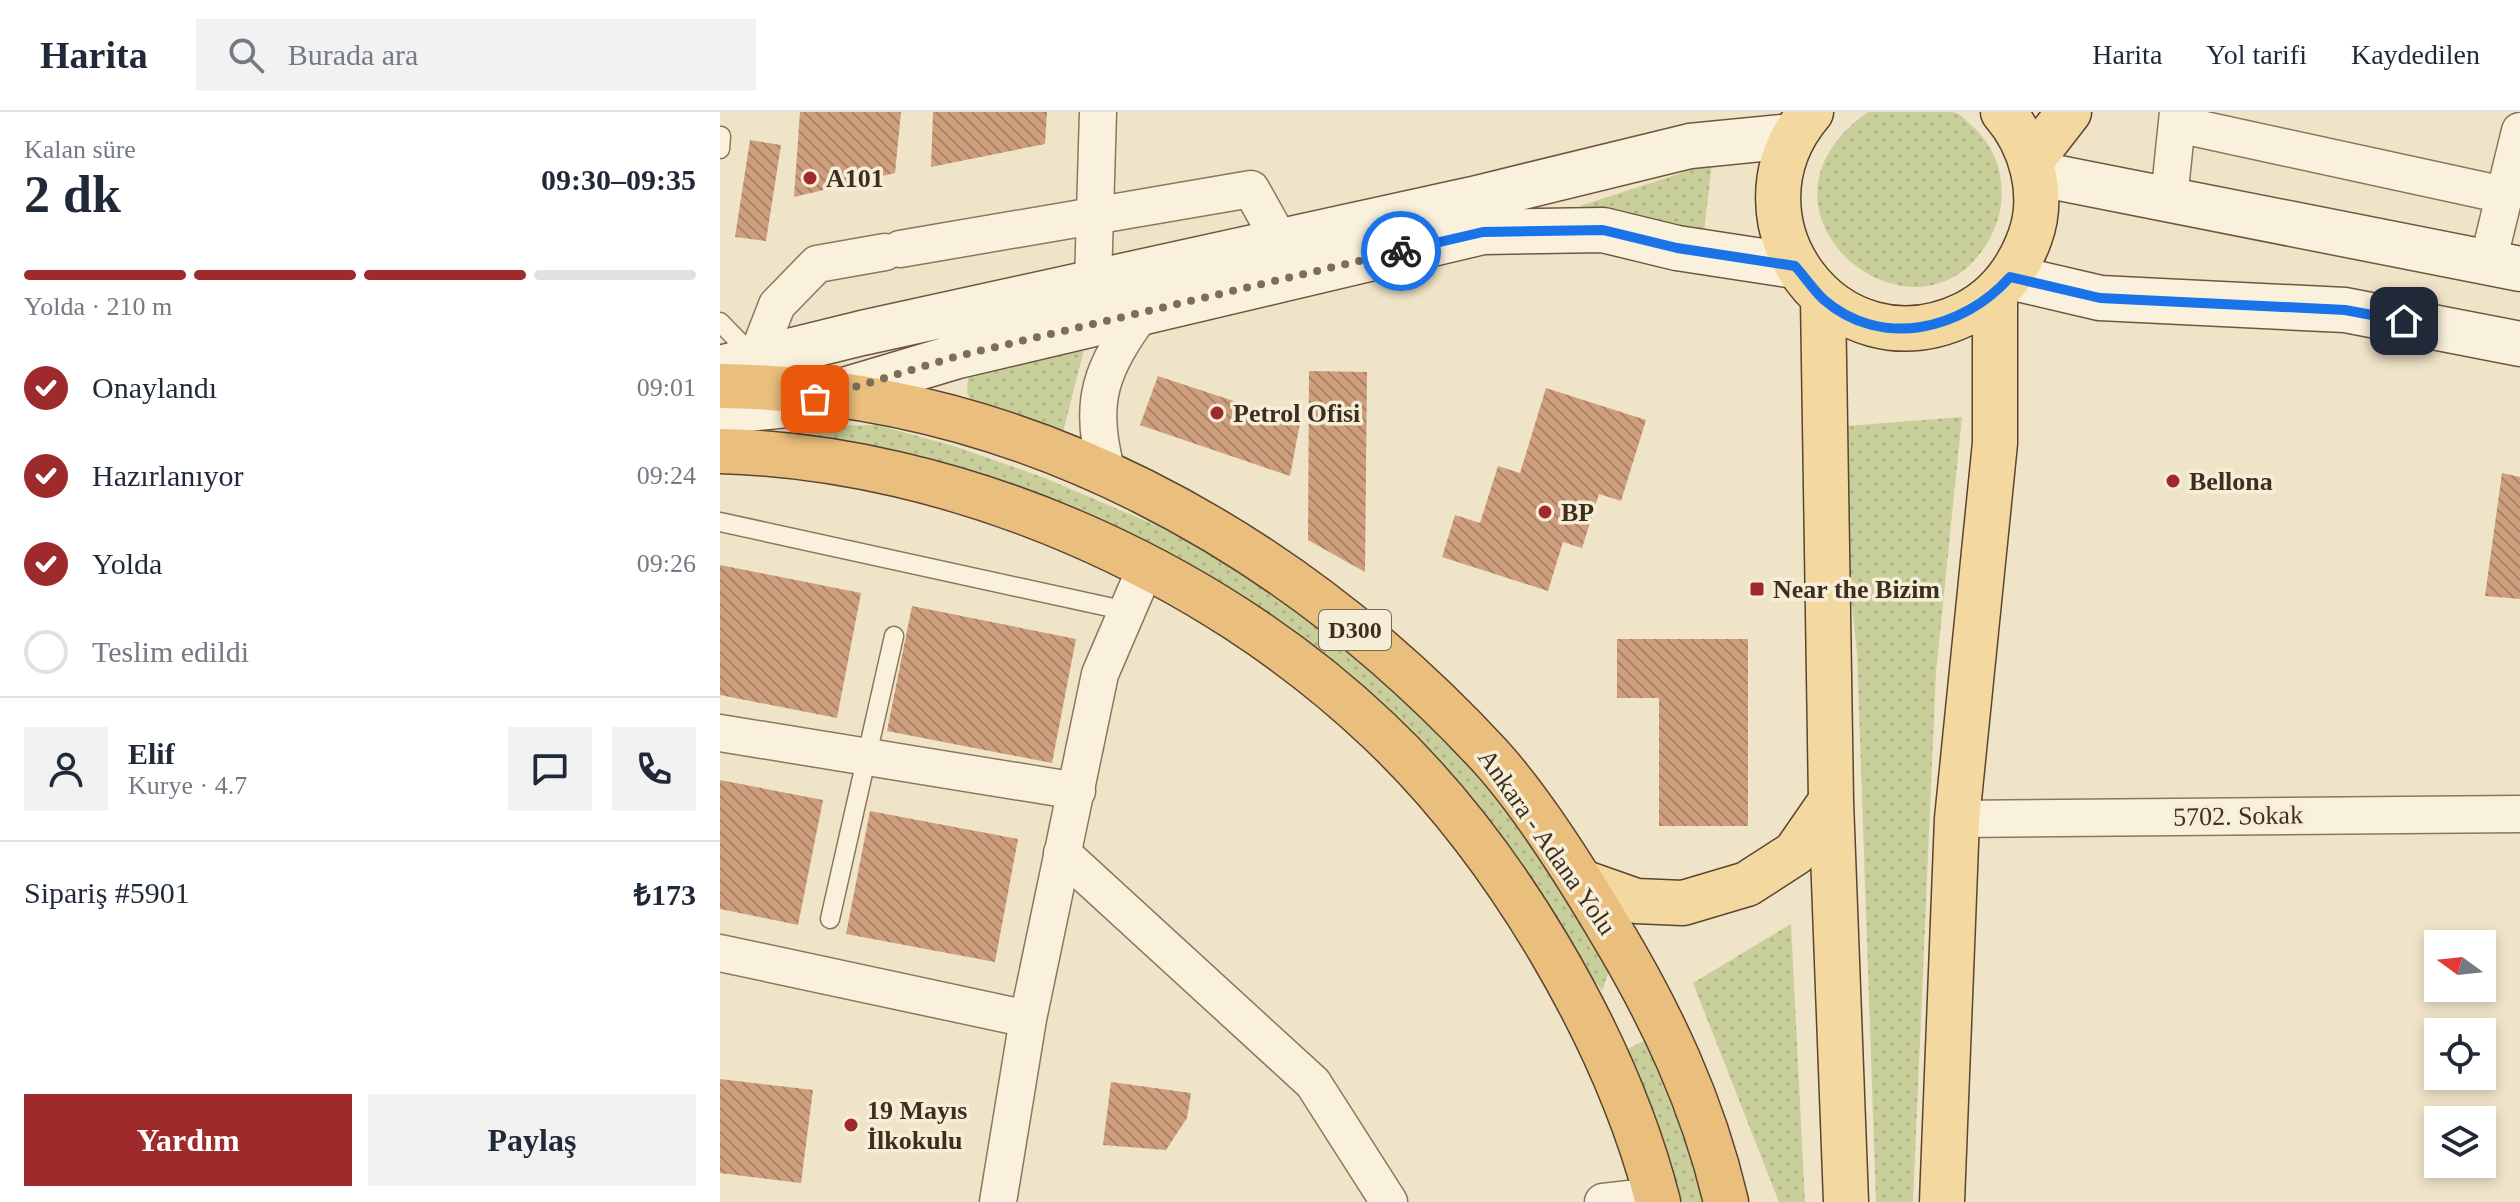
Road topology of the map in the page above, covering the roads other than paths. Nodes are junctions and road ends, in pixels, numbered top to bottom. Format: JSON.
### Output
{"nodes":[{"id":1,"x":1098,"y":112,"type":"edge"},
{"id":2,"x":2003,"y":112,"type":"edge"},
{"id":3,"x":2069,"y":112,"type":"edge"},
{"id":4,"x":2178,"y":118,"type":"edge"},
{"id":5,"x":1800,"y":121,"type":"edge"},
{"id":6,"x":2520,"y":131,"type":"edge"},
{"id":7,"x":2032,"y":167,"type":"junction"},
{"id":8,"x":2504,"y":195,"type":"junction"},
{"id":9,"x":2169,"y":199,"type":"junction"},
{"id":10,"x":1095,"y":213,"type":"junction"},
{"id":11,"x":1280,"y":241,"type":"junction"},
{"id":12,"x":2504,"y":265,"type":"edge"},
{"id":13,"x":1795,"y":266,"type":"junction"},
{"id":14,"x":1093,"y":282,"type":"junction"},
{"id":15,"x":2002,"y":286,"type":"junction"},
{"id":16,"x":1823,"y":298,"type":"junction"},
{"id":17,"x":1143,"y":311,"type":"junction"},
{"id":18,"x":720,"y":322,"type":"edge"},
{"id":19,"x":2520,"y":344,"type":"edge"},
{"id":20,"x":738,"y":363,"type":"edge"},
{"id":21,"x":720,"y":386,"type":"edge"},
{"id":22,"x":833,"y":394,"type":"junction"},
{"id":23,"x":720,"y":412,"type":"edge"},
{"id":24,"x":720,"y":451,"type":"edge"},
{"id":25,"x":1107,"y":472,"type":"junction"},
{"id":26,"x":720,"y":522,"type":"edge"},
{"id":27,"x":1146,"y":567,"type":"junction"},
{"id":28,"x":1127,"y":611,"type":"junction"},
{"id":29,"x":894,"y":636,"type":"dead end"},
{"id":30,"x":720,"y":733,"type":"edge"},
{"id":31,"x":865,"y":757,"type":"junction"},
{"id":32,"x":1077,"y":791,"type":"junction"},
{"id":33,"x":1831,"y":801,"type":"junction"},
{"id":34,"x":2520,"y":814,"type":"edge"},
{"id":35,"x":1957,"y":819,"type":"junction"},
{"id":36,"x":1062,"y":853,"type":"junction"},
{"id":37,"x":1582,"y":882,"type":"junction"},
{"id":38,"x":830,"y":919,"type":"dead end"},
{"id":39,"x":720,"y":953,"type":"edge"},
{"id":40,"x":1028,"y":1019,"type":"junction"},
{"id":41,"x":1657,"y":1199,"type":"edge"},
{"id":42,"x":998,"y":1202,"type":"edge"},
{"id":43,"x":1389,"y":1202,"type":"edge"},
{"id":44,"x":1603,"y":1202,"type":"edge"},
{"id":45,"x":1726,"y":1202,"type":"edge"},
{"id":46,"x":1846,"y":1202,"type":"edge"},
{"id":47,"x":1942,"y":1202,"type":"edge"}],
"edges":[{"from":1,"to":10,"type":"street"},
{"from":2,"to":7,"type":"main road"},
{"from":3,"to":7,"type":"main road"},
{"from":4,"to":8,"type":"street"},
{"from":4,"to":9,"type":"street"},
{"from":5,"to":11,"type":"main road"},
{"from":5,"to":13,"type":"main road"},
{"from":6,"to":8,"type":"street"},
{"from":7,"to":9,"type":"main road"},
{"from":7,"to":15,"type":"main road"},
{"from":8,"to":12,"type":"street"},
{"from":9,"to":12,"type":"main road"},
{"from":10,"to":11,"type":"street"},
{"from":10,"to":14,"type":"street"},
{"from":10,"to":20,"type":"street"},
{"from":11,"to":14,"type":"main road"},
{"from":13,"to":16,"type":"main road"},
{"from":13,"to":17,"type":"main road"},
{"from":14,"to":20,"type":"main road"},
{"from":15,"to":16,"type":"main road"},
{"from":15,"to":19,"type":"main road"},
{"from":15,"to":35,"type":"main road"},
{"from":16,"to":33,"type":"main road"},
{"from":17,"to":22,"type":"main road"},
{"from":17,"to":25,"type":"street"},
{"from":18,"to":20,"type":"lane"},
{"from":21,"to":22,"type":"highway","name":"Ankara - Adana Yolu","number":"D300"},
{"from":22,"to":23,"type":"main road"},
{"from":22,"to":25,"type":"highway","name":"Ankara - Adana Yolu","number":"D300"},
{"from":24,"to":27,"type":"highway","number":"D300"},
{"from":25,"to":37,"type":"highway","name":"Ankara - Adana Yolu","number":"D300"},
{"from":26,"to":28,"type":"lane"},
{"from":27,"to":28,"type":"street"},
{"from":27,"to":41,"type":"highway","number":"D300"},
{"from":28,"to":32,"type":"street"},
{"from":29,"to":31,"type":"lane"},
{"from":30,"to":31,"type":"street"},
{"from":31,"to":32,"type":"street"},
{"from":31,"to":38,"type":"lane"},
{"from":32,"to":36,"type":"street"},
{"from":33,"to":37,"type":"main road"},
{"from":33,"to":46,"type":"main road"},
{"from":34,"to":35,"type":"street","name":"5702. Sokak"},
{"from":35,"to":47,"type":"main road"},
{"from":36,"to":40,"type":"street"},
{"from":36,"to":43,"type":"street"},
{"from":37,"to":45,"type":"highway","name":"Ankara - Adana Yolu","number":"D300"},
{"from":39,"to":40,"type":"street"},
{"from":40,"to":42,"type":"street"},
{"from":41,"to":44,"type":"street"}]}
